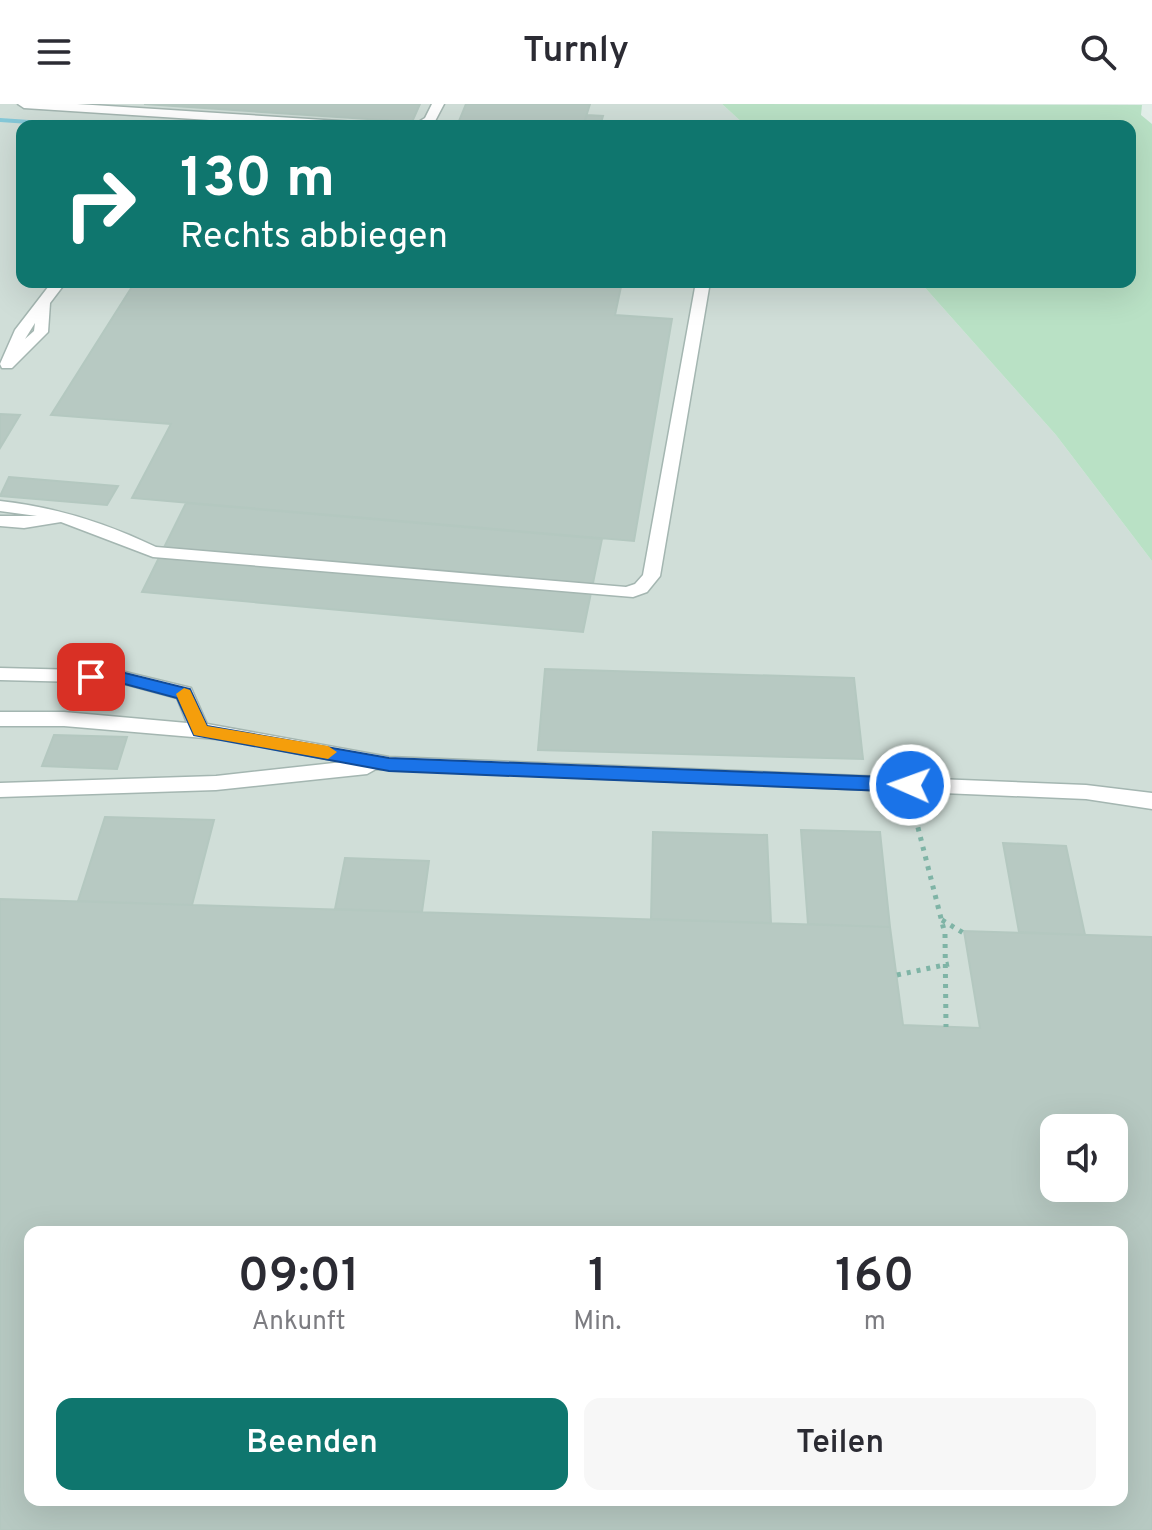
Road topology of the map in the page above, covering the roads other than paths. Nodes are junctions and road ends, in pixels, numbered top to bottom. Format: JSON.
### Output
{"nodes":[{"id":1,"x":24,"y":104,"type":"edge"},
{"id":2,"x":265,"y":120,"type":"edge"},
{"id":3,"x":55,"y":288,"type":"edge"},
{"id":4,"x":702,"y":288,"type":"edge"},
{"id":5,"x":3,"y":370,"type":"edge"},
{"id":6,"x":0,"y":506,"type":"edge"},
{"id":7,"x":62,"y":518,"type":"junction"},
{"id":8,"x":0,"y":521,"type":"edge"},
{"id":9,"x":0,"y":674,"type":"edge"},
{"id":10,"x":0,"y":719,"type":"edge"},
{"id":11,"x":200,"y":731,"type":"junction"},
{"id":12,"x":389,"y":764,"type":"junction"},
{"id":13,"x":0,"y":790,"type":"edge"},
{"id":14,"x":1152,"y":801,"type":"edge"}],
"edges":[{"from":1,"to":2,"type":"lane"},
{"from":3,"to":5,"type":"lane"},
{"from":4,"to":7,"type":"lane"},
{"from":6,"to":7,"type":"lane"},
{"from":7,"to":8,"type":"lane"},
{"from":9,"to":11,"type":"lane"},
{"from":10,"to":11,"type":"lane"},
{"from":11,"to":12,"type":"lane"},
{"from":12,"to":13,"type":"lane"},
{"from":12,"to":14,"type":"lane"}]}
